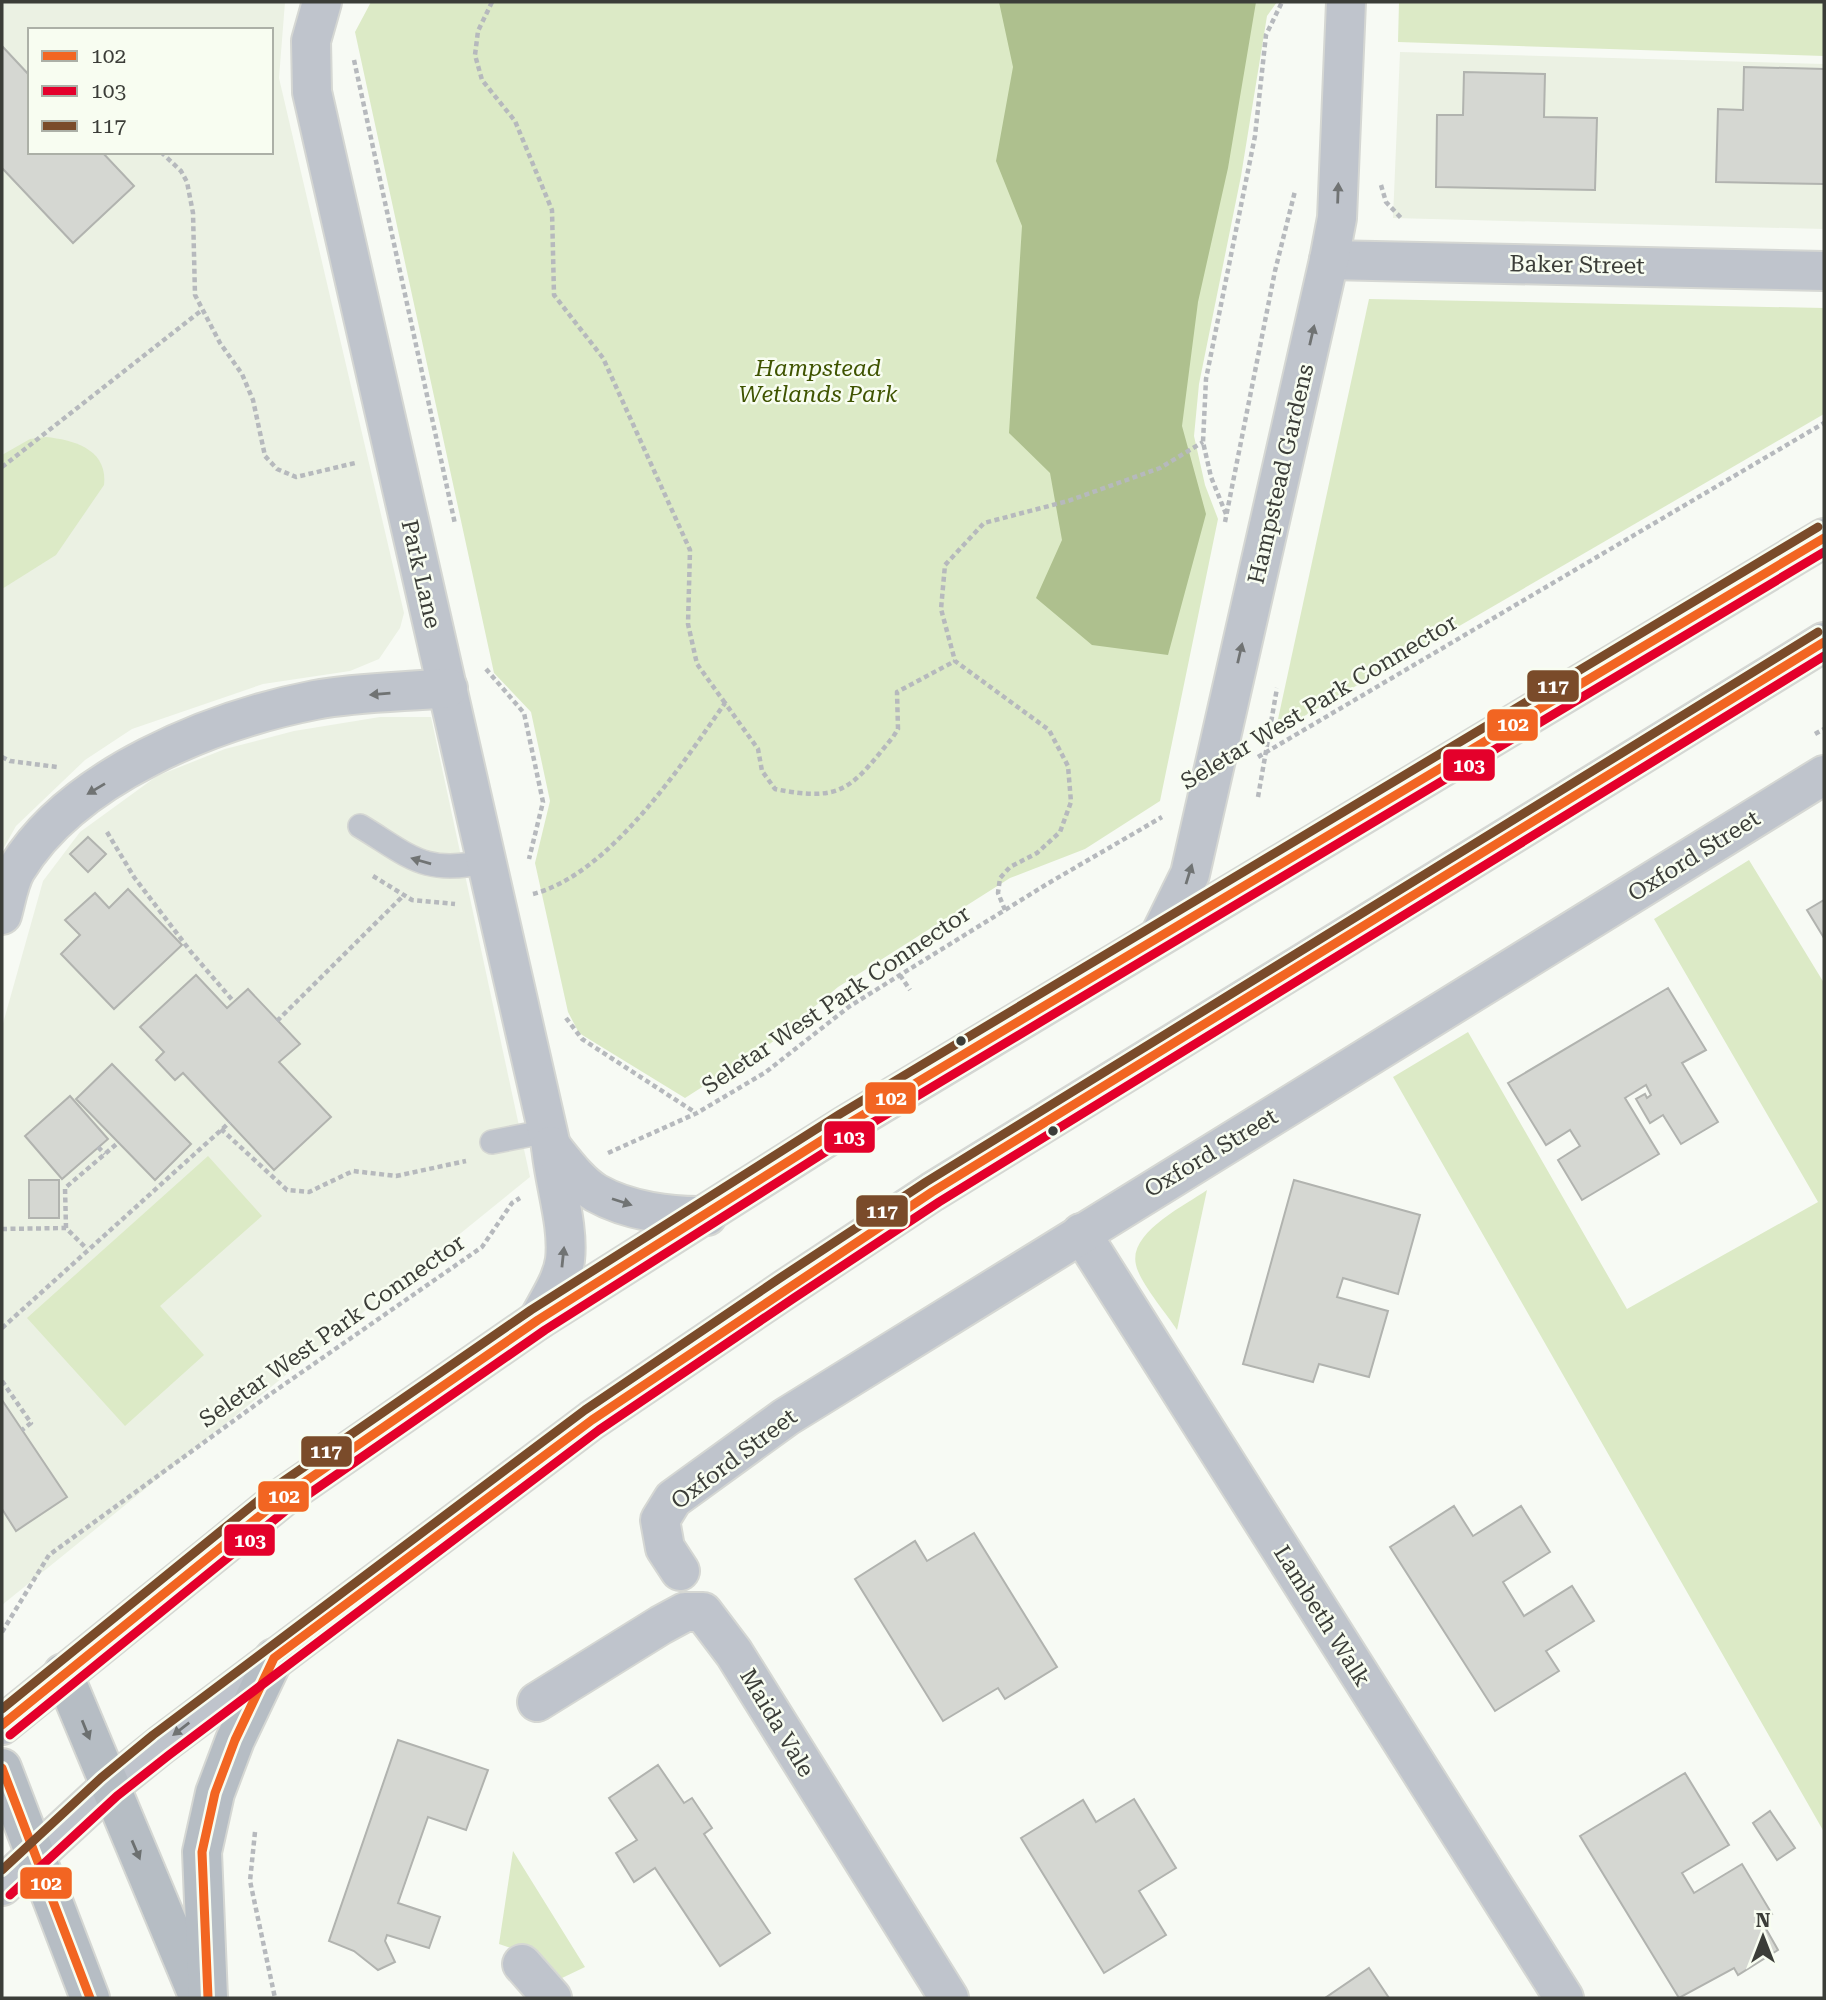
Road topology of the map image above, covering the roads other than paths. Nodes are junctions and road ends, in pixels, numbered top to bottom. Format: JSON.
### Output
{"nodes":[{"id":1,"x":1346,"y":2,"type":"edge"},
{"id":2,"x":318,"y":4,"type":"edge"},
{"id":3,"x":1329,"y":260,"type":"junction"},
{"id":4,"x":1824,"y":271,"type":"edge"},
{"id":5,"x":1824,"y":538,"type":"edge"},
{"id":6,"x":1824,"y":642,"type":"edge"},
{"id":7,"x":448,"y":688,"type":"junction"},
{"id":8,"x":1824,"y":775,"type":"edge"},
{"id":9,"x":360,"y":826,"type":"dead end"},
{"id":10,"x":488,"y":861,"type":"junction"},
{"id":11,"x":2,"y":915,"type":"edge"},
{"id":12,"x":1160,"y":935,"type":"junction"},
{"id":13,"x":492,"y":1142,"type":"dead end"},
{"id":14,"x":556,"y":1156,"type":"junction"},
{"id":15,"x":707,"y":1216,"type":"junction"},
{"id":16,"x":1081,"y":1233,"type":"junction"},
{"id":17,"x":538,"y":1320,"type":"junction"},
{"id":18,"x":680,"y":1571,"type":"dead end"},
{"id":19,"x":274,"y":1658,"type":"junction"},
{"id":20,"x":63,"y":1673,"type":"junction"},
{"id":21,"x":537,"y":1702,"type":"dead end"},
{"id":22,"x":2,"y":1725,"type":"edge"},
{"id":23,"x":2,"y":1768,"type":"edge"},
{"id":24,"x":109,"y":1787,"type":"junction"},
{"id":25,"x":35,"y":1853,"type":"junction"},
{"id":26,"x":2,"y":1886,"type":"edge"},
{"id":27,"x":522,"y":1964,"type":"dead end"},
{"id":28,"x":90,"y":1998,"type":"edge"},
{"id":29,"x":199,"y":1998,"type":"edge"},
{"id":30,"x":208,"y":1998,"type":"edge"},
{"id":31,"x":552,"y":1998,"type":"edge"},
{"id":32,"x":950,"y":1998,"type":"edge"},
{"id":33,"x":1564,"y":1998,"type":"edge"}],
"edges":[{"from":3,"to":1,"type":"street","name":"Hampstead Gardens","one_way":true},
{"from":2,"to":7,"type":"street","name":"Park Lane"},
{"from":3,"to":4,"type":"street","name":"Baker Street"},
{"from":12,"to":3,"type":"street","name":"Hampstead Gardens","one_way":true},
{"from":5,"to":12,"type":"street"},
{"from":6,"to":19,"type":"street"},
{"from":7,"to":10,"type":"street","name":"Park Lane"},
{"from":7,"to":11,"type":"street","one_way":true},
{"from":8,"to":16,"type":"street","name":"Oxford Street"},
{"from":10,"to":9,"type":"lane","one_way":true},
{"from":10,"to":14,"type":"street","name":"Park Lane"},
{"from":12,"to":15,"type":"street"},
{"from":13,"to":14,"type":"lane"},
{"from":14,"to":15,"type":"street","one_way":true},
{"from":17,"to":14,"type":"street","name":"Park Lane","one_way":true},
{"from":15,"to":17,"type":"street"},
{"from":16,"to":18,"type":"street","name":"Oxford Street"},
{"from":16,"to":33,"type":"street","name":"Lambeth Walk"},
{"from":17,"to":20,"type":"street"},
{"from":19,"to":24,"type":"street","one_way":true},
{"from":19,"to":30,"type":"main road"},
{"from":20,"to":22,"type":"street"},
{"from":20,"to":24,"type":"main road","one_way":true},
{"from":21,"to":32,"type":"street","name":"Maida Vale"},
{"from":23,"to":25,"type":"main road"},
{"from":24,"to":25,"type":"street"},
{"from":24,"to":29,"type":"main road","one_way":true},
{"from":25,"to":26,"type":"street"},
{"from":25,"to":28,"type":"main road"},
{"from":27,"to":31,"type":"street"}]}
